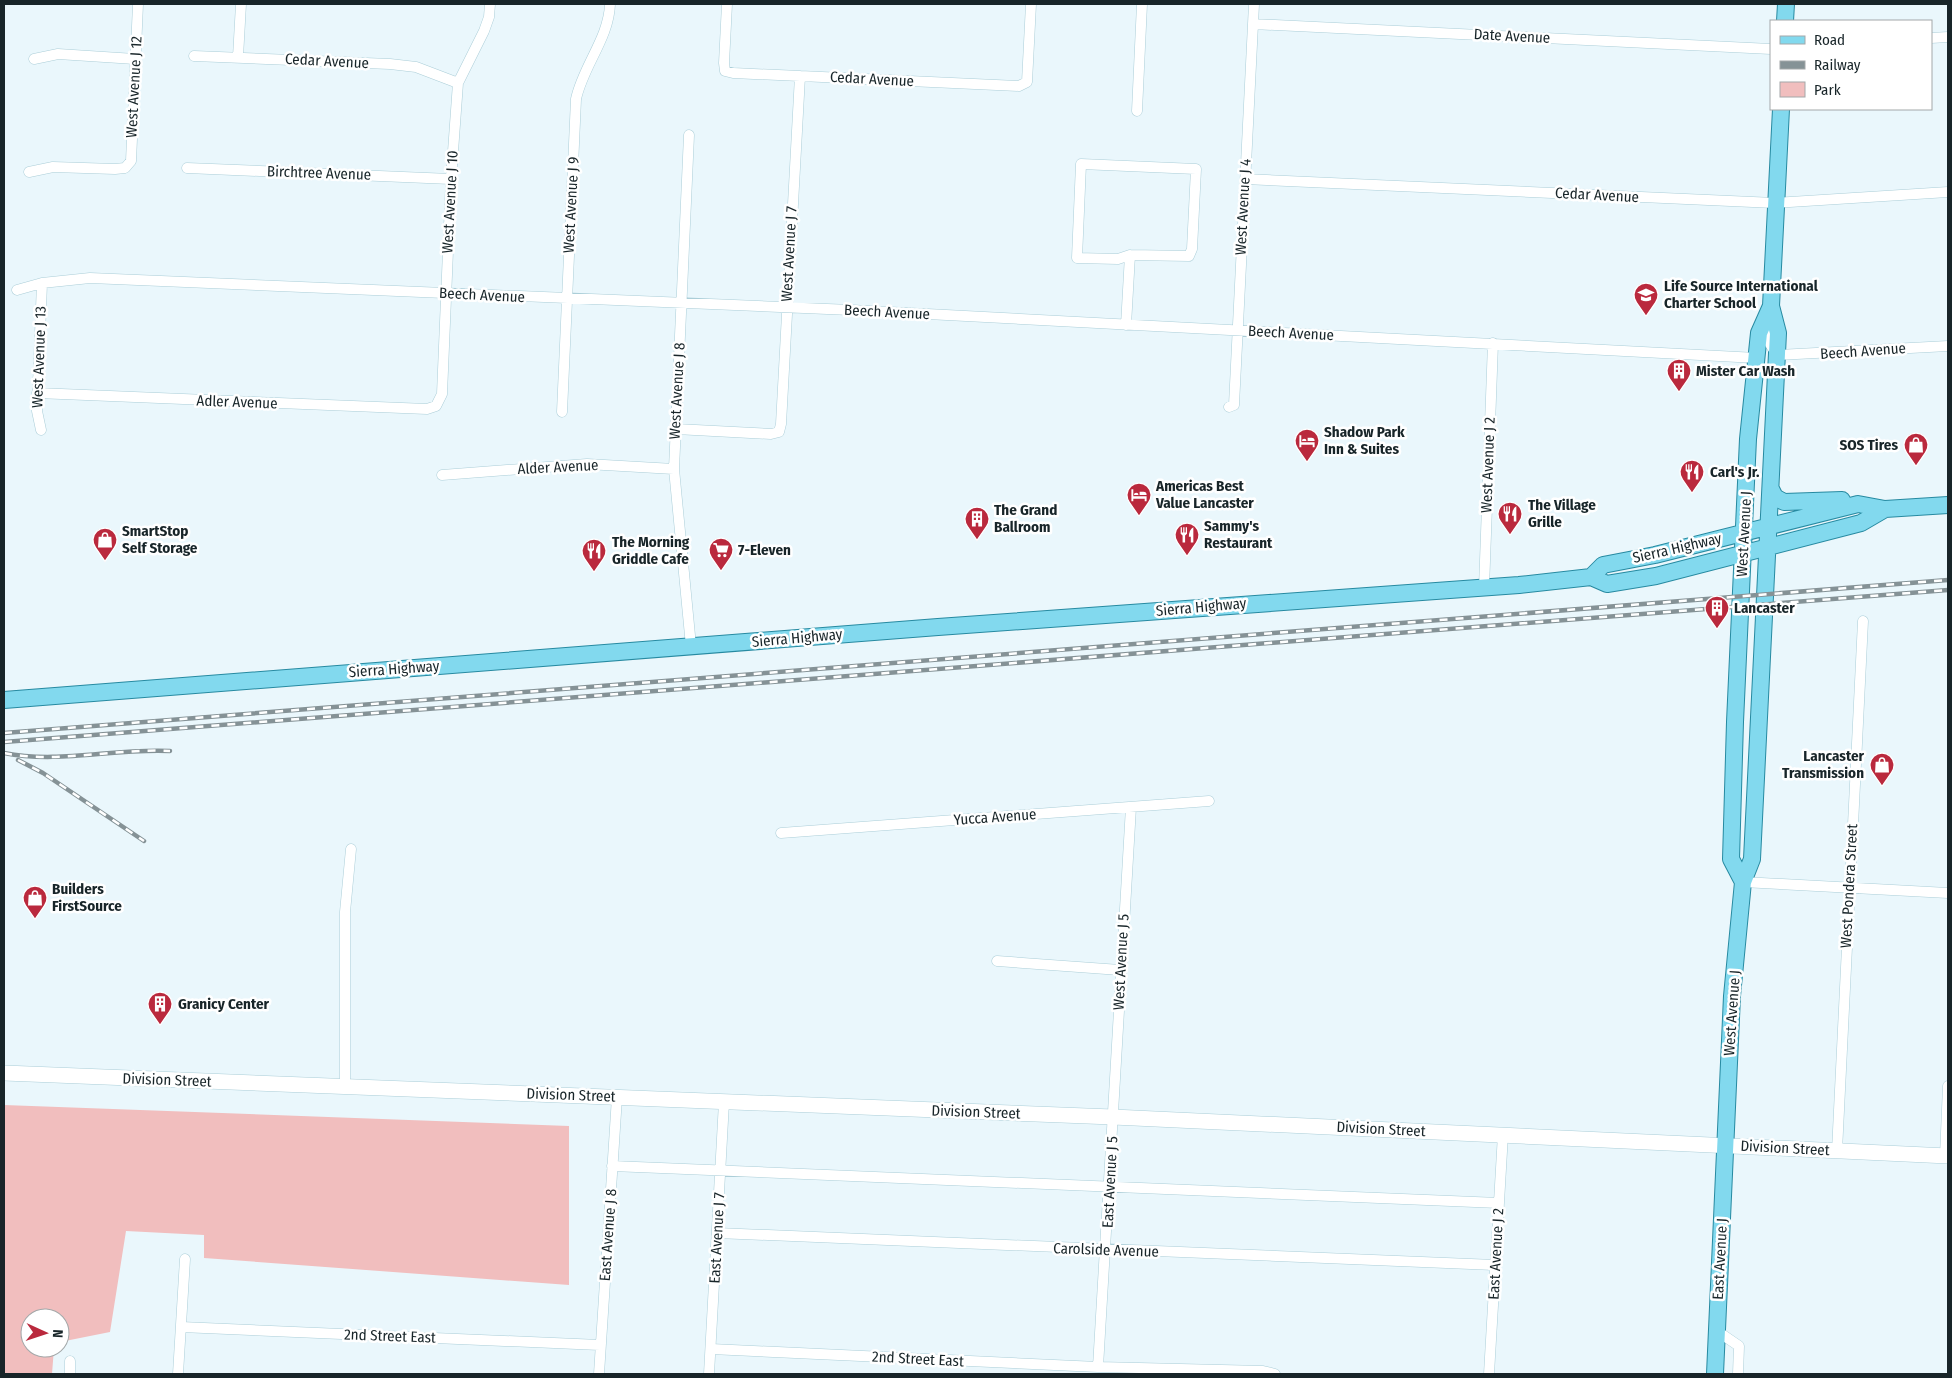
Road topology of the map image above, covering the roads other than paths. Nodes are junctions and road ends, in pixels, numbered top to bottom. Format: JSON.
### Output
{"nodes":[{"id":1,"x":138,"y":4,"type":"edge"},
{"id":2,"x":241,"y":4,"type":"edge"},
{"id":3,"x":490,"y":4,"type":"edge"},
{"id":4,"x":610,"y":4,"type":"edge"},
{"id":5,"x":727,"y":4,"type":"edge"},
{"id":6,"x":1031,"y":4,"type":"edge"},
{"id":7,"x":1142,"y":4,"type":"edge"},
{"id":8,"x":1254,"y":4,"type":"edge"},
{"id":9,"x":1786,"y":4,"type":"edge"},
{"id":10,"x":1785,"y":20,"type":"edge"},
{"id":11,"x":1253,"y":24,"type":"junction"},
{"id":12,"x":1948,"y":37,"type":"edge"},
{"id":13,"x":1932,"y":38,"type":"edge"},
{"id":14,"x":1770,"y":49,"type":"edge"},
{"id":15,"x":194,"y":56,"type":"dead end"},
{"id":16,"x":238,"y":57,"type":"junction"},
{"id":17,"x":34,"y":58,"type":"dead end"},
{"id":18,"x":135,"y":59,"type":"junction"},
{"id":19,"x":800,"y":76,"type":"junction"},
{"id":20,"x":458,"y":83,"type":"junction"},
{"id":21,"x":1781,"y":110,"type":"edge"},
{"id":22,"x":1137,"y":111,"type":"dead end"},
{"id":23,"x":689,"y":135,"type":"dead end"},
{"id":24,"x":187,"y":168,"type":"dead end"},
{"id":25,"x":29,"y":172,"type":"dead end"},
{"id":26,"x":451,"y":179,"type":"junction"},
{"id":27,"x":1245,"y":179,"type":"junction"},
{"id":28,"x":1948,"y":192,"type":"edge"},
{"id":29,"x":1775,"y":204,"type":"junction"},
{"id":30,"x":1130,"y":255,"type":"junction"},
{"id":31,"x":42,"y":283,"type":"junction"},
{"id":32,"x":17,"y":290,"type":"dead end"},
{"id":33,"x":446,"y":294,"type":"junction"},
{"id":34,"x":566,"y":299,"type":"junction"},
{"id":35,"x":681,"y":304,"type":"junction"},
{"id":36,"x":1771,"y":306,"type":"junction"},
{"id":37,"x":786,"y":308,"type":"junction"},
{"id":38,"x":1126,"y":325,"type":"junction"},
{"id":39,"x":1237,"y":330,"type":"junction"},
{"id":40,"x":1493,"y":343,"type":"junction"},
{"id":41,"x":1948,"y":346,"type":"edge"},
{"id":42,"x":1777,"y":355,"type":"junction"},
{"id":43,"x":1757,"y":358,"type":"junction"},
{"id":44,"x":37,"y":393,"type":"junction"},
{"id":45,"x":436,"y":406,"type":"joint"},
{"id":46,"x":1229,"y":407,"type":"dead end"},
{"id":47,"x":562,"y":412,"type":"dead end"},
{"id":48,"x":676,"y":429,"type":"junction"},
{"id":49,"x":41,"y":430,"type":"dead end"},
{"id":50,"x":674,"y":469,"type":"junction"},
{"id":51,"x":442,"y":475,"type":"dead end"},
{"id":52,"x":1771,"y":489,"type":"junction"},
{"id":53,"x":1948,"y":505,"type":"edge"},
{"id":54,"x":1885,"y":509,"type":"junction"},
{"id":55,"x":1769,"y":527,"type":"junction"},
{"id":56,"x":1744,"y":533,"type":"junction"},
{"id":57,"x":1768,"y":548,"type":"junction"},
{"id":58,"x":1742,"y":554,"type":"junction"},
{"id":59,"x":1591,"y":577,"type":"junction"},
{"id":60,"x":1484,"y":588,"type":"junction"},
{"id":61,"x":1863,"y":621,"type":"dead end"},
{"id":62,"x":691,"y":646,"type":"junction"},
{"id":63,"x":4,"y":700,"type":"edge"},
{"id":64,"x":1209,"y":801,"type":"dead end"},
{"id":65,"x":1131,"y":807,"type":"junction"},
{"id":66,"x":781,"y":833,"type":"dead end"},
{"id":67,"x":351,"y":849,"type":"dead end"},
{"id":68,"x":1743,"y":882,"type":"junction"},
{"id":69,"x":1849,"y":886,"type":"junction"},
{"id":70,"x":1948,"y":893,"type":"edge"},
{"id":71,"x":997,"y":961,"type":"dead end"},
{"id":72,"x":1120,"y":970,"type":"junction"},
{"id":73,"x":4,"y":1073,"type":"edge"},
{"id":74,"x":345,"y":1086,"type":"junction"},
{"id":75,"x":1948,"y":1086,"type":"edge"},
{"id":76,"x":616,"y":1097,"type":"junction"},
{"id":77,"x":724,"y":1102,"type":"junction"},
{"id":78,"x":1113,"y":1117,"type":"junction"},
{"id":79,"x":1503,"y":1134,"type":"junction"},
{"id":80,"x":1726,"y":1144,"type":"junction"},
{"id":81,"x":1837,"y":1151,"type":"junction"},
{"id":82,"x":1947,"y":1156,"type":"edge"},
{"id":83,"x":612,"y":1166,"type":"junction"},
{"id":84,"x":720,"y":1171,"type":"junction"},
{"id":85,"x":1109,"y":1187,"type":"junction"},
{"id":86,"x":1499,"y":1203,"type":"junction"},
{"id":87,"x":717,"y":1233,"type":"junction"},
{"id":88,"x":1106,"y":1250,"type":"junction"},
{"id":89,"x":185,"y":1259,"type":"dead end"},
{"id":90,"x":1495,"y":1265,"type":"junction"},
{"id":91,"x":181,"y":1327,"type":"junction"},
{"id":92,"x":1717,"y":1331,"type":"junction"},
{"id":93,"x":600,"y":1345,"type":"junction"},
{"id":94,"x":710,"y":1349,"type":"junction"},
{"id":95,"x":70,"y":1361,"type":"dead end"},
{"id":96,"x":1098,"y":1366,"type":"junction"},
{"id":97,"x":70,"y":1374,"type":"edge"},
{"id":98,"x":178,"y":1374,"type":"edge"},
{"id":99,"x":599,"y":1374,"type":"edge"},
{"id":100,"x":709,"y":1374,"type":"edge"},
{"id":101,"x":1275,"y":1374,"type":"edge"},
{"id":102,"x":1489,"y":1374,"type":"edge"},
{"id":103,"x":1715,"y":1374,"type":"edge"},
{"id":104,"x":1738,"y":1374,"type":"edge"}],
"edges":[{"from":1,"to":18,"type":"street","name":"West Avenue J 12"},
{"from":2,"to":16,"type":"street"},
{"from":3,"to":20,"type":"street","name":"West Avenue J 10"},
{"from":4,"to":34,"type":"street","name":"West Avenue J 9"},
{"from":5,"to":19,"type":"street","name":"Cedar Avenue"},
{"from":6,"to":19,"type":"street","name":"Cedar Avenue"},
{"from":7,"to":22,"type":"street"},
{"from":8,"to":11,"type":"street","name":"West Avenue J 4"},
{"from":9,"to":10,"type":"main road"},
{"from":11,"to":14,"type":"street","name":"Date Avenue"},
{"from":11,"to":27,"type":"street","name":"West Avenue J 4"},
{"from":12,"to":13,"type":"street"},
{"from":15,"to":16,"type":"street","name":"Cedar Avenue"},
{"from":16,"to":20,"type":"street","name":"Cedar Avenue"},
{"from":17,"to":18,"type":"street"},
{"from":18,"to":25,"type":"street","name":"West Avenue J 12"},
{"from":19,"to":37,"type":"street","name":"West Avenue J 7"},
{"from":20,"to":26,"type":"street","name":"West Avenue J 10"},
{"from":21,"to":29,"type":"main road","name":"West Avenue J"},
{"from":23,"to":35,"type":"street","name":"West Avenue J 8"},
{"from":24,"to":26,"type":"street","name":"Birchtree Avenue"},
{"from":26,"to":33,"type":"street","name":"West Avenue J 10"},
{"from":27,"to":29,"type":"street","name":"Cedar Avenue"},
{"from":27,"to":39,"type":"street","name":"West Avenue J 4"},
{"from":28,"to":29,"type":"street","name":"Cedar Avenue"},
{"from":29,"to":36,"type":"main road","name":"West Avenue J"},
{"from":30,"to":30,"type":"street"},
{"from":30,"to":38,"type":"street"},
{"from":31,"to":32,"type":"street","name":"Beech Avenue"},
{"from":31,"to":33,"type":"street","name":"Beech Avenue"},
{"from":31,"to":44,"type":"street","name":"West Avenue J 13"},
{"from":33,"to":34,"type":"street","name":"Beech Avenue"},
{"from":33,"to":45,"type":"street","name":"West Avenue J 10"},
{"from":34,"to":35,"type":"street","name":"Beech Avenue"},
{"from":34,"to":47,"type":"street","name":"West Avenue J 9"},
{"from":35,"to":37,"type":"street","name":"Beech Avenue"},
{"from":35,"to":48,"type":"street","name":"West Avenue J 8"},
{"from":36,"to":42,"type":"main road","name":"West Avenue J"},
{"from":36,"to":43,"type":"main road","name":"West Avenue J"},
{"from":37,"to":38,"type":"street","name":"Beech Avenue"},
{"from":37,"to":48,"type":"street","name":"West Avenue J 7"},
{"from":38,"to":39,"type":"street","name":"Beech Avenue"},
{"from":39,"to":40,"type":"street","name":"Beech Avenue"},
{"from":39,"to":46,"type":"street","name":"West Avenue J 4"},
{"from":40,"to":43,"type":"street","name":"Beech Avenue"},
{"from":40,"to":60,"type":"street","name":"West Avenue J 2"},
{"from":41,"to":42,"type":"street","name":"Beech Avenue"},
{"from":42,"to":52,"type":"main road","name":"West Avenue J"},
{"from":43,"to":56,"type":"main road","name":"West Avenue J"},
{"from":44,"to":45,"type":"street","name":"Adler Avenue"},
{"from":44,"to":49,"type":"street","name":"West Avenue J 13"},
{"from":48,"to":50,"type":"street","name":"West Avenue J 8"},
{"from":50,"to":51,"type":"street","name":"Alder Avenue"},
{"from":50,"to":62,"type":"street","name":"West Avenue J 8"},
{"from":52,"to":54,"type":"main road"},
{"from":52,"to":55,"type":"main road","name":"West Avenue J"},
{"from":53,"to":54,"type":"main road","name":"Sierra Highway"},
{"from":54,"to":55,"type":"main road","name":"Sierra Highway"},
{"from":54,"to":57,"type":"main road","name":"Sierra Highway"},
{"from":55,"to":56,"type":"main road","name":"Sierra Highway"},
{"from":55,"to":57,"type":"main road","name":"West Avenue J"},
{"from":56,"to":58,"type":"main road","name":"West Avenue J"},
{"from":56,"to":59,"type":"main road","name":"Sierra Highway"},
{"from":57,"to":58,"type":"main road","name":"Sierra Highway"},
{"from":57,"to":68,"type":"main road","name":"West Avenue J"},
{"from":58,"to":59,"type":"main road","name":"Sierra Highway"},
{"from":58,"to":68,"type":"main road","name":"West Avenue J"},
{"from":59,"to":60,"type":"main road","name":"Sierra Highway"},
{"from":60,"to":62,"type":"main road","name":"Sierra Highway"},
{"from":61,"to":69,"type":"street","name":"West Pondera Street"},
{"from":62,"to":63,"type":"main road","name":"Sierra Highway"},
{"from":64,"to":65,"type":"street","name":"Yucca Avenue"},
{"from":65,"to":66,"type":"street","name":"Yucca Avenue"},
{"from":65,"to":72,"type":"street","name":"West Avenue J 5"},
{"from":67,"to":74,"type":"street"},
{"from":68,"to":69,"type":"street"},
{"from":68,"to":80,"type":"main road","name":"West Avenue J"},
{"from":69,"to":70,"type":"street"},
{"from":69,"to":81,"type":"street","name":"West Pondera Street"},
{"from":71,"to":72,"type":"street"},
{"from":72,"to":78,"type":"street","name":"West Avenue J 5"},
{"from":73,"to":74,"type":"main road","name":"Division Street"},
{"from":74,"to":76,"type":"main road","name":"Division Street"},
{"from":75,"to":82,"type":"street"},
{"from":76,"to":77,"type":"main road","name":"Division Street"},
{"from":76,"to":83,"type":"street","name":"East Avenue J 8"},
{"from":77,"to":78,"type":"main road","name":"Division Street"},
{"from":77,"to":84,"type":"street","name":"East Avenue J 7"},
{"from":78,"to":79,"type":"main road","name":"Division Street"},
{"from":78,"to":85,"type":"street","name":"East Avenue J 5"},
{"from":79,"to":80,"type":"main road","name":"Division Street"},
{"from":79,"to":86,"type":"street","name":"East Avenue J 2"},
{"from":80,"to":81,"type":"main road","name":"Division Street"},
{"from":80,"to":92,"type":"main road","name":"East Avenue J"},
{"from":81,"to":82,"type":"main road","name":"Division Street"},
{"from":83,"to":84,"type":"street"},
{"from":83,"to":93,"type":"street","name":"East Avenue J 8"},
{"from":84,"to":85,"type":"street"},
{"from":84,"to":87,"type":"street","name":"East Avenue J 7"},
{"from":85,"to":86,"type":"street"},
{"from":85,"to":88,"type":"street","name":"East Avenue J 5"},
{"from":86,"to":90,"type":"street","name":"East Avenue J 2"},
{"from":87,"to":88,"type":"street","name":"Carolside Avenue"},
{"from":87,"to":94,"type":"street","name":"East Avenue J 7"},
{"from":88,"to":90,"type":"street","name":"Carolside Avenue"},
{"from":88,"to":96,"type":"street","name":"East Avenue J 5"},
{"from":89,"to":91,"type":"street"},
{"from":90,"to":102,"type":"street","name":"East Avenue J 2"},
{"from":91,"to":93,"type":"street","name":"2nd Street East"},
{"from":91,"to":98,"type":"street"},
{"from":92,"to":103,"type":"main road","name":"East Avenue J"},
{"from":92,"to":104,"type":"street"},
{"from":93,"to":99,"type":"street","name":"East Avenue J 8"},
{"from":94,"to":96,"type":"street","name":"2nd Street East"},
{"from":94,"to":100,"type":"street","name":"East Avenue J 7"},
{"from":95,"to":97,"type":"street"},
{"from":96,"to":101,"type":"street","name":"2nd Street East"}]}
